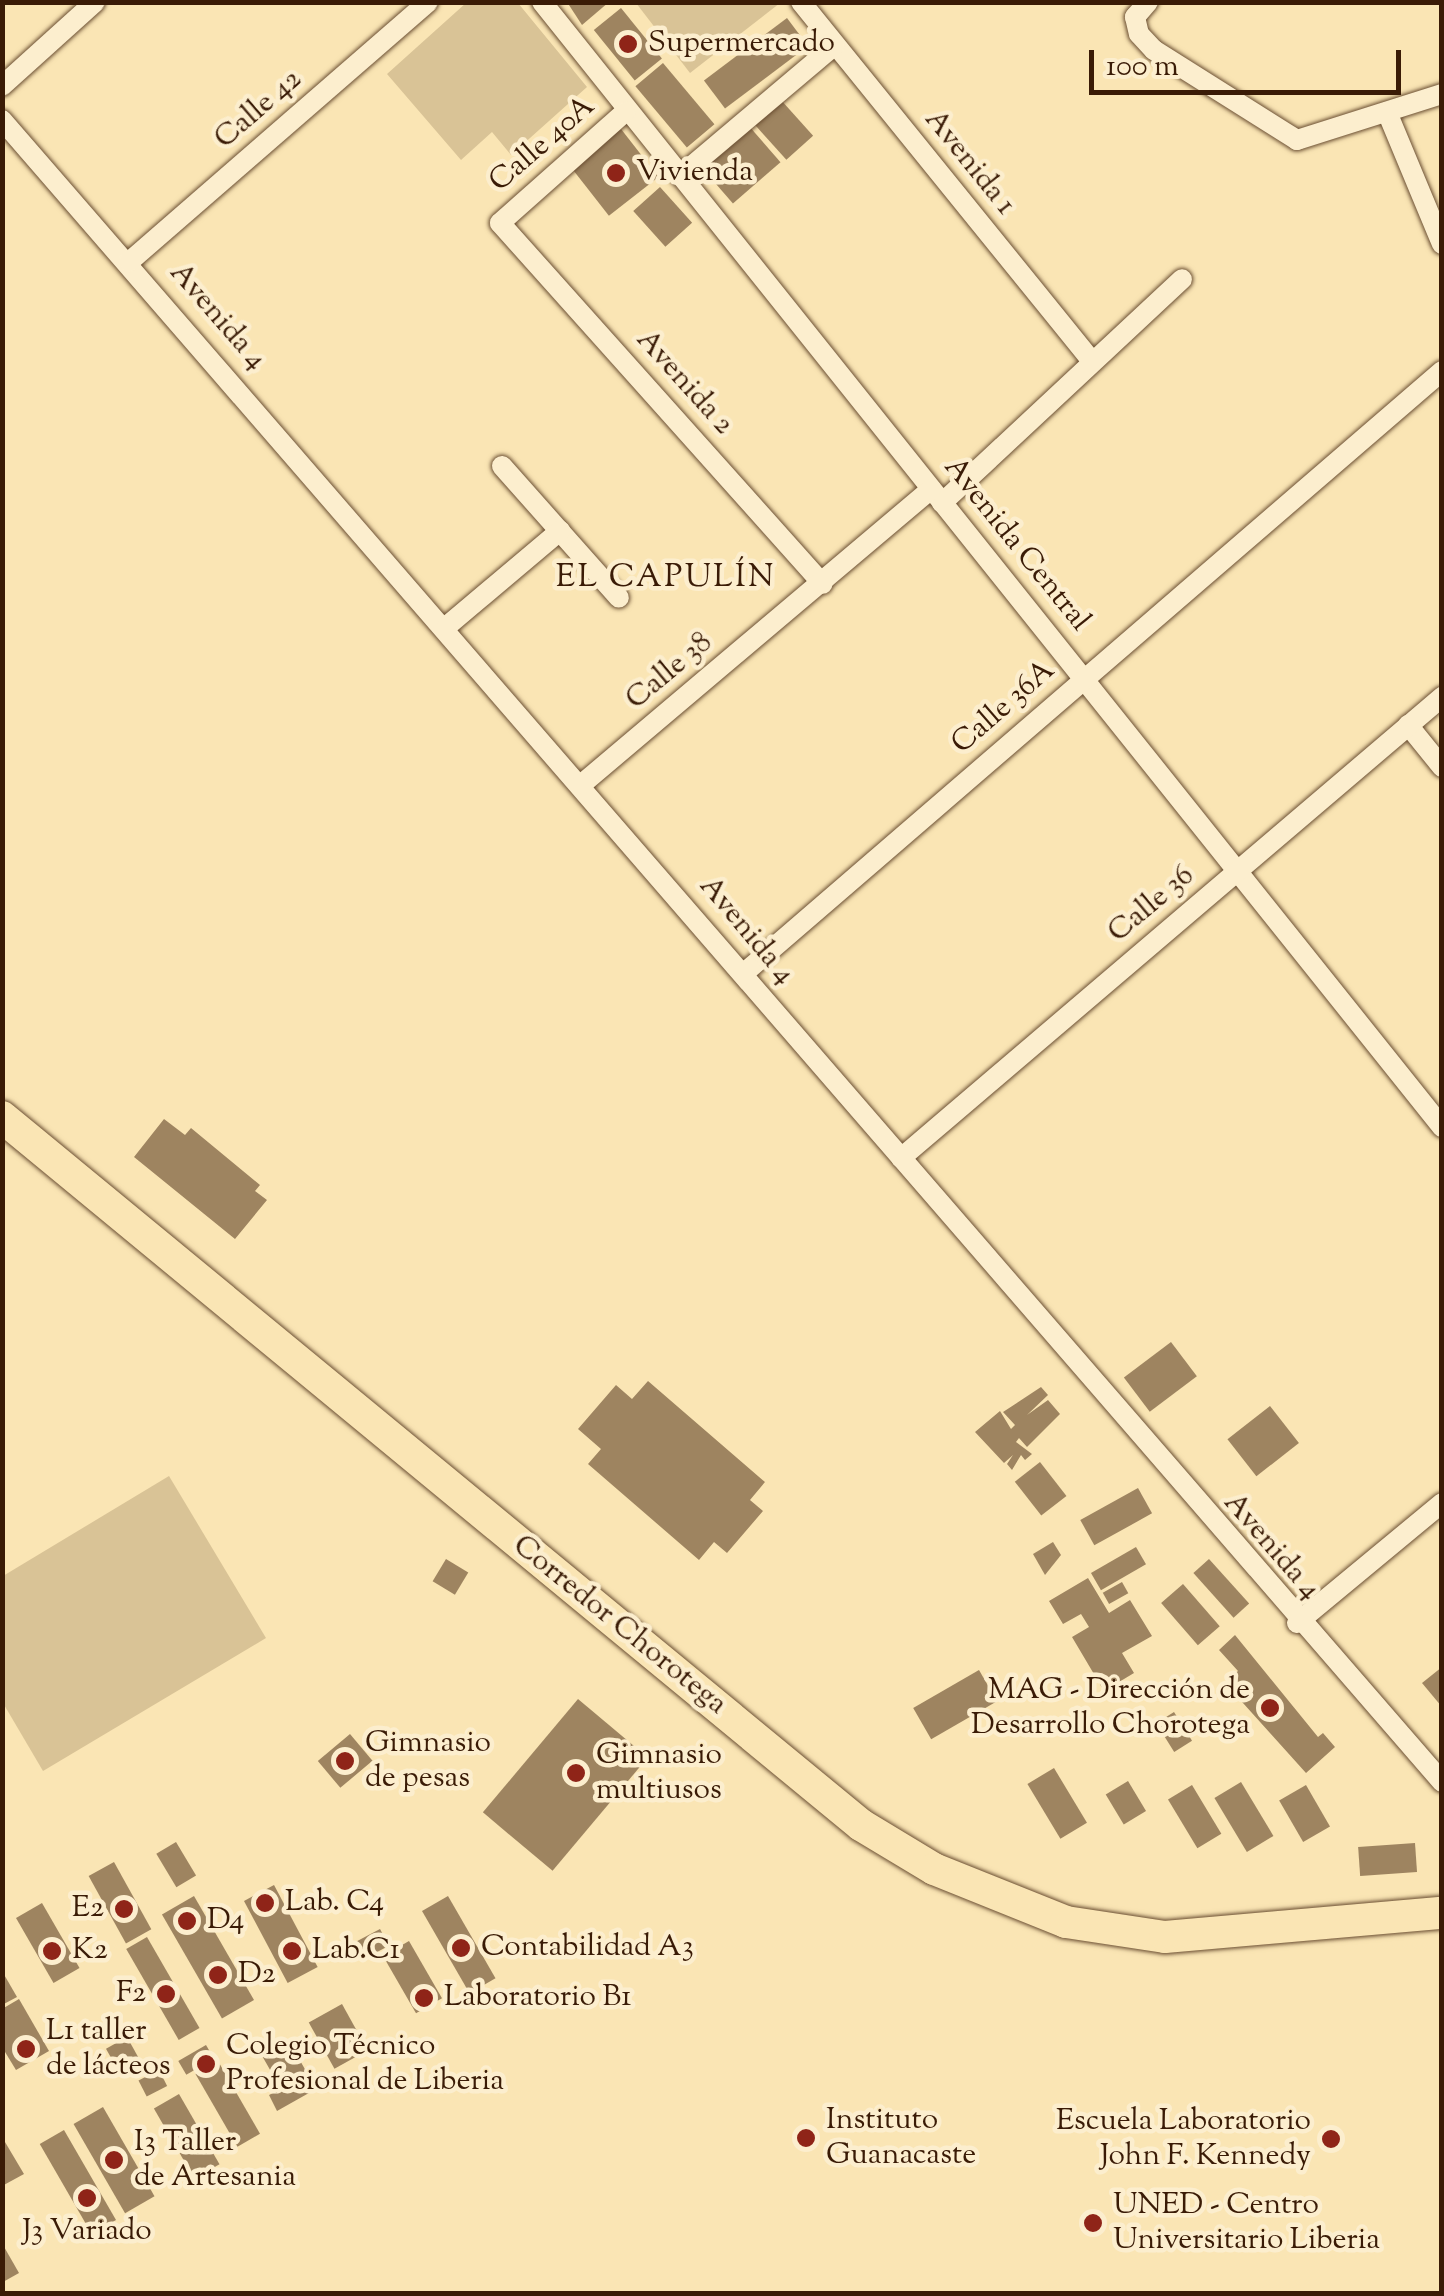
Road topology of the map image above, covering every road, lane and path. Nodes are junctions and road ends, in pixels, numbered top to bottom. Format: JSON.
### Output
{"nodes":[{"id":1,"x":95,"y":2,"type":"edge"},
{"id":2,"x":428,"y":2,"type":"edge"},
{"id":3,"x":542,"y":2,"type":"edge"},
{"id":4,"x":1148,"y":2,"type":"edge"},
{"id":5,"x":802,"y":3,"type":"edge"},
{"id":6,"x":834,"y":46,"type":"junction"},
{"id":7,"x":2,"y":86,"type":"edge"},
{"id":8,"x":1442,"y":94,"type":"edge"},
{"id":9,"x":625,"y":112,"type":"junction"},
{"id":10,"x":1386,"y":112,"type":"junction"},
{"id":11,"x":2,"y":120,"type":"edge"},
{"id":12,"x":680,"y":176,"type":"junction"},
{"id":13,"x":500,"y":223,"type":"joint"},
{"id":14,"x":1442,"y":244,"type":"edge"},
{"id":15,"x":129,"y":262,"type":"junction"},
{"id":16,"x":1182,"y":279,"type":"dead end"},
{"id":17,"x":1092,"y":361,"type":"junction"},
{"id":18,"x":1442,"y":371,"type":"edge"},
{"id":19,"x":502,"y":466,"type":"dead end"},
{"id":20,"x":936,"y":496,"type":"junction"},
{"id":21,"x":560,"y":532,"type":"junction"},
{"id":22,"x":823,"y":584,"type":"junction"},
{"id":23,"x":619,"y":598,"type":"dead end"},
{"id":24,"x":447,"y":626,"type":"junction"},
{"id":25,"x":1085,"y":677,"type":"junction"},
{"id":26,"x":1442,"y":697,"type":"edge"},
{"id":27,"x":1408,"y":726,"type":"junction"},
{"id":28,"x":1442,"y":766,"type":"edge"},
{"id":29,"x":582,"y":784,"type":"junction"},
{"id":30,"x":1238,"y":871,"type":"junction"},
{"id":31,"x":743,"y":974,"type":"junction"},
{"id":32,"x":2,"y":1118,"type":"edge"},
{"id":33,"x":1442,"y":1127,"type":"edge"},
{"id":34,"x":901,"y":1158,"type":"junction"},
{"id":35,"x":1442,"y":1502,"type":"edge"},
{"id":36,"x":1297,"y":1623,"type":"junction"},
{"id":37,"x":1442,"y":1782,"type":"edge"},
{"id":38,"x":1442,"y":1913,"type":"edge"}],
"edges":[{"from":1,"to":7,"type":"street"},
{"from":2,"to":15,"type":"street","name":"Calle 42"},
{"from":3,"to":9,"type":"street","name":"Avenida Central"},
{"from":4,"to":10,"type":"street"},
{"from":5,"to":6,"type":"street","name":"Avenida 1"},
{"from":6,"to":12,"type":"street"},
{"from":6,"to":17,"type":"street","name":"Avenida 1"},
{"from":8,"to":10,"type":"street"},
{"from":9,"to":12,"type":"street","name":"Avenida Central"},
{"from":9,"to":13,"type":"street","name":"Calle 40A"},
{"from":10,"to":14,"type":"street"},
{"from":11,"to":15,"type":"street","name":"Avenida 4"},
{"from":12,"to":20,"type":"street","name":"Avenida Central"},
{"from":13,"to":22,"type":"street","name":"Avenida 2"},
{"from":15,"to":24,"type":"street","name":"Avenida 4"},
{"from":16,"to":17,"type":"street","name":"Calle 38"},
{"from":17,"to":20,"type":"street","name":"Calle 38"},
{"from":18,"to":25,"type":"street","name":"Calle 36A"},
{"from":19,"to":21,"type":"street"},
{"from":20,"to":22,"type":"street","name":"Calle 38"},
{"from":20,"to":25,"type":"street","name":"Avenida Central"},
{"from":21,"to":23,"type":"street"},
{"from":21,"to":24,"type":"street"},
{"from":22,"to":29,"type":"street","name":"Calle 38"},
{"from":24,"to":29,"type":"street","name":"Avenida 4"},
{"from":25,"to":30,"type":"street","name":"Avenida Central"},
{"from":25,"to":31,"type":"street","name":"Calle 36A"},
{"from":26,"to":27,"type":"street","name":"Calle 36"},
{"from":27,"to":28,"type":"street"},
{"from":27,"to":30,"type":"street","name":"Calle 36"},
{"from":29,"to":31,"type":"street","name":"Avenida 4"},
{"from":30,"to":33,"type":"street","name":"Avenida Central"},
{"from":30,"to":34,"type":"street","name":"Calle 36"},
{"from":31,"to":34,"type":"street","name":"Avenida 4"},
{"from":32,"to":38,"type":"main road","name":"Corredor Chorotega"},
{"from":34,"to":36,"type":"street","name":"Avenida 4"},
{"from":35,"to":36,"type":"street"},
{"from":36,"to":37,"type":"street","name":"Avenida 4"}]}
